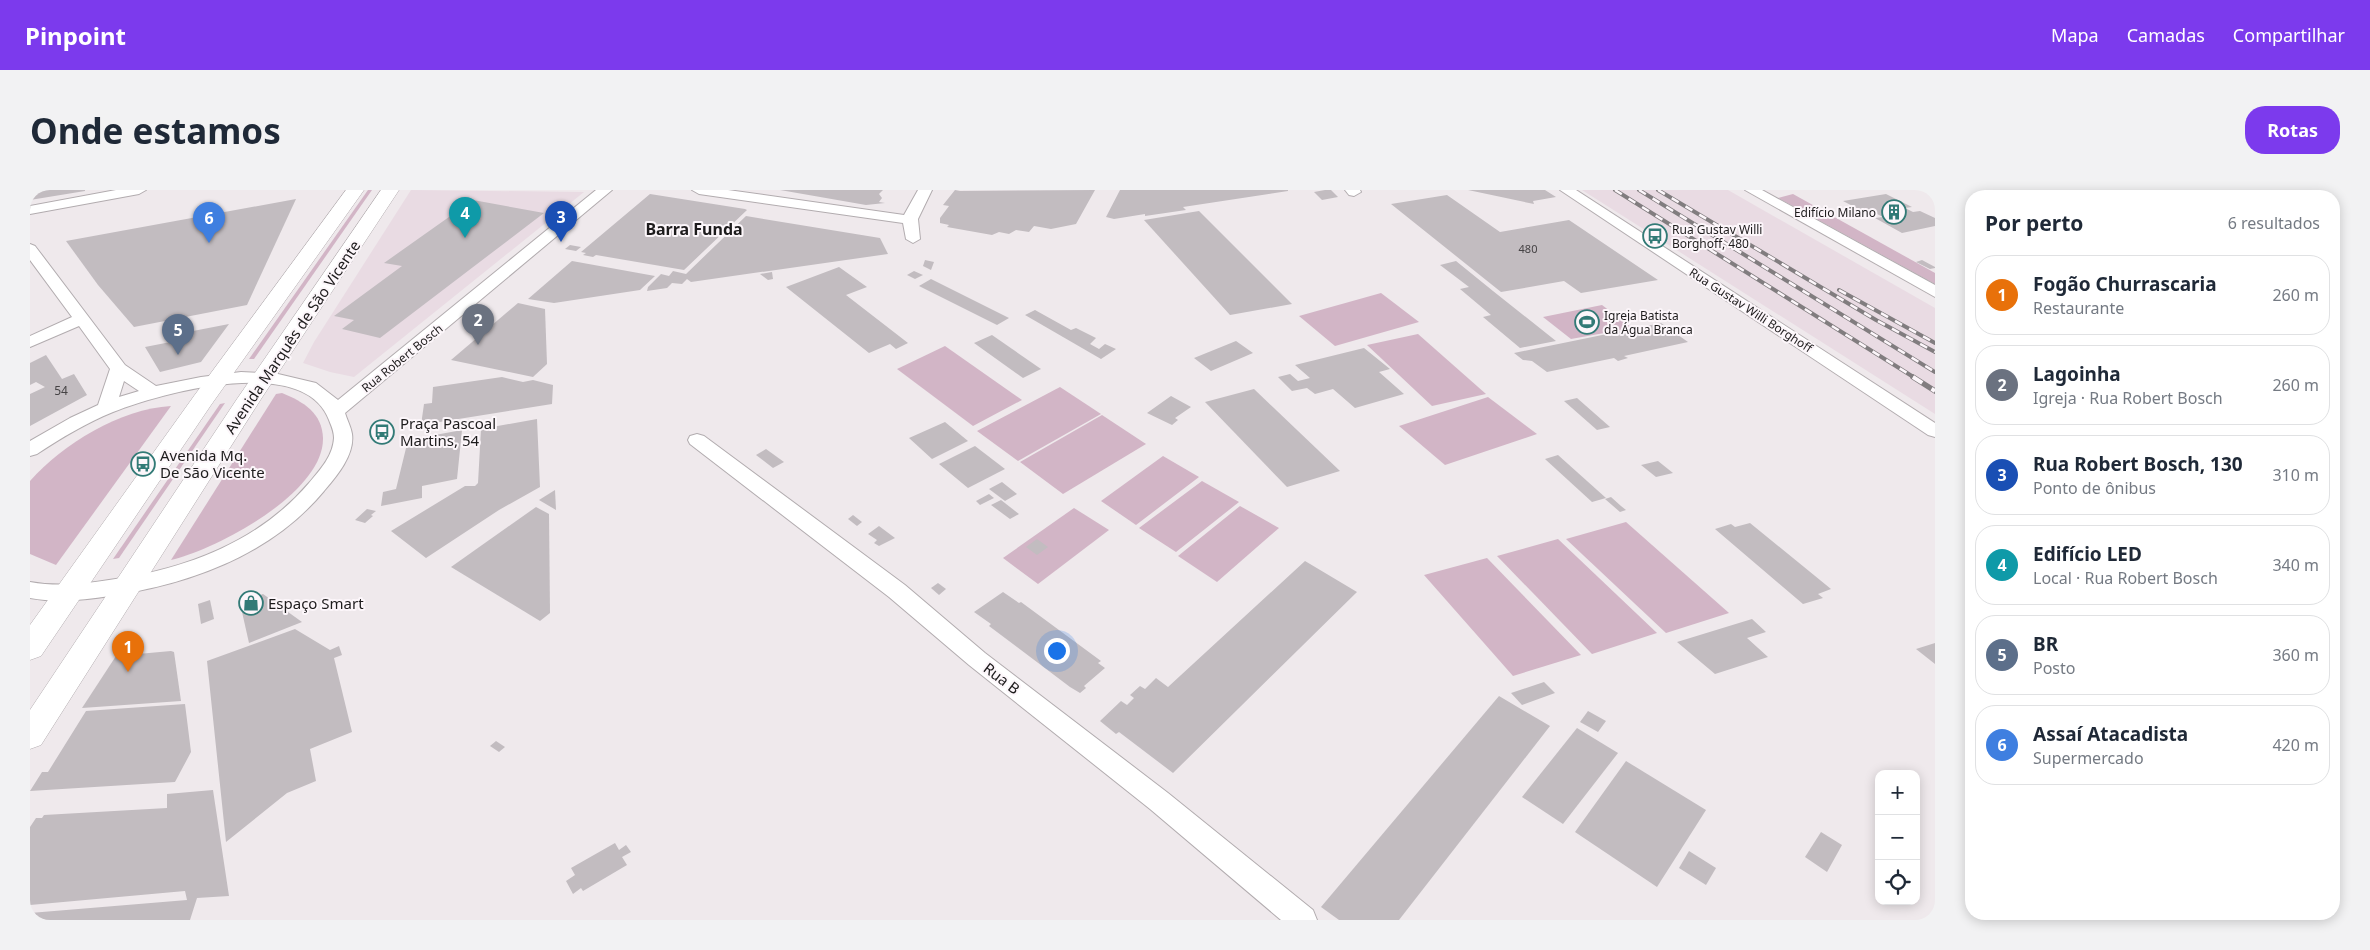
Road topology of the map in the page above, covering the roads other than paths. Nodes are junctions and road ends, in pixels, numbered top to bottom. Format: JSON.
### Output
{"nodes":[{"id":1,"x":139,"y":190,"type":"edge"},
{"id":2,"x":355,"y":190,"type":"edge"},
{"id":3,"x":390,"y":190,"type":"edge"},
{"id":4,"x":605,"y":190,"type":"edge"},
{"id":5,"x":699,"y":190,"type":"edge"},
{"id":6,"x":925,"y":190,"type":"edge"},
{"id":7,"x":1567,"y":190,"type":"edge"},
{"id":8,"x":1757,"y":190,"type":"edge"},
{"id":9,"x":30,"y":210,"type":"edge"},
{"id":10,"x":910,"y":220,"type":"junction"},
{"id":11,"x":913,"y":239,"type":"dead end"},
{"id":12,"x":30,"y":249,"type":"edge"},
{"id":13,"x":1935,"y":292,"type":"edge"},
{"id":14,"x":82,"y":318,"type":"junction"},
{"id":15,"x":30,"y":342,"type":"edge"},
{"id":16,"x":119,"y":369,"type":"junction"},
{"id":17,"x":220,"y":378,"type":"junction"},
{"id":18,"x":264,"y":378,"type":"junction"},
{"id":19,"x":152,"y":392,"type":"junction"},
{"id":20,"x":106,"y":408,"type":"junction"},
{"id":21,"x":337,"y":410,"type":"junction"},
{"id":22,"x":1935,"y":431,"type":"edge"},
{"id":23,"x":697,"y":440,"type":"dead end"},
{"id":24,"x":30,"y":450,"type":"edge"},
{"id":25,"x":128,"y":587,"type":"junction"},
{"id":26,"x":30,"y":590,"type":"edge"},
{"id":27,"x":68,"y":594,"type":"junction"},
{"id":28,"x":30,"y":648,"type":"edge"},
{"id":29,"x":30,"y":736,"type":"edge"},
{"id":30,"x":1304,"y":920,"type":"edge"}],
"edges":[{"from":1,"to":9,"type":"street"},
{"from":2,"to":17,"type":"main road","name":"Avenida Marquês de São Vicente"},
{"from":3,"to":18,"type":"main road","name":"Avenida Marquês de São Vicente"},
{"from":4,"to":21,"type":"street","name":"Rua Robert Bosch"},
{"from":5,"to":10,"type":"street"},
{"from":6,"to":10,"type":"street"},
{"from":7,"to":22,"type":"street","name":"Rua Gustav Willi Borghoff"},
{"from":8,"to":13,"type":"street"},
{"from":10,"to":11,"type":"street"},
{"from":12,"to":14,"type":"street"},
{"from":14,"to":15,"type":"street"},
{"from":14,"to":16,"type":"street"},
{"from":16,"to":19,"type":"street"},
{"from":16,"to":20,"type":"street"},
{"from":17,"to":18,"type":"street"},
{"from":17,"to":19,"type":"street"},
{"from":17,"to":27,"type":"main road","name":"Avenida Marquês de São Vicente"},
{"from":18,"to":21,"type":"street"},
{"from":18,"to":25,"type":"main road","name":"Avenida Marquês de São Vicente"},
{"from":19,"to":20,"type":"street"},
{"from":20,"to":24,"type":"street"},
{"from":21,"to":25,"type":"street"},
{"from":23,"to":30,"type":"street","name":"Rua B"},
{"from":25,"to":27,"type":"street"},
{"from":25,"to":29,"type":"main road","name":"Avenida Marquês de São Vicente"},
{"from":26,"to":27,"type":"street"},
{"from":27,"to":28,"type":"main road","name":"Avenida Marquês de São Vicente"}]}
